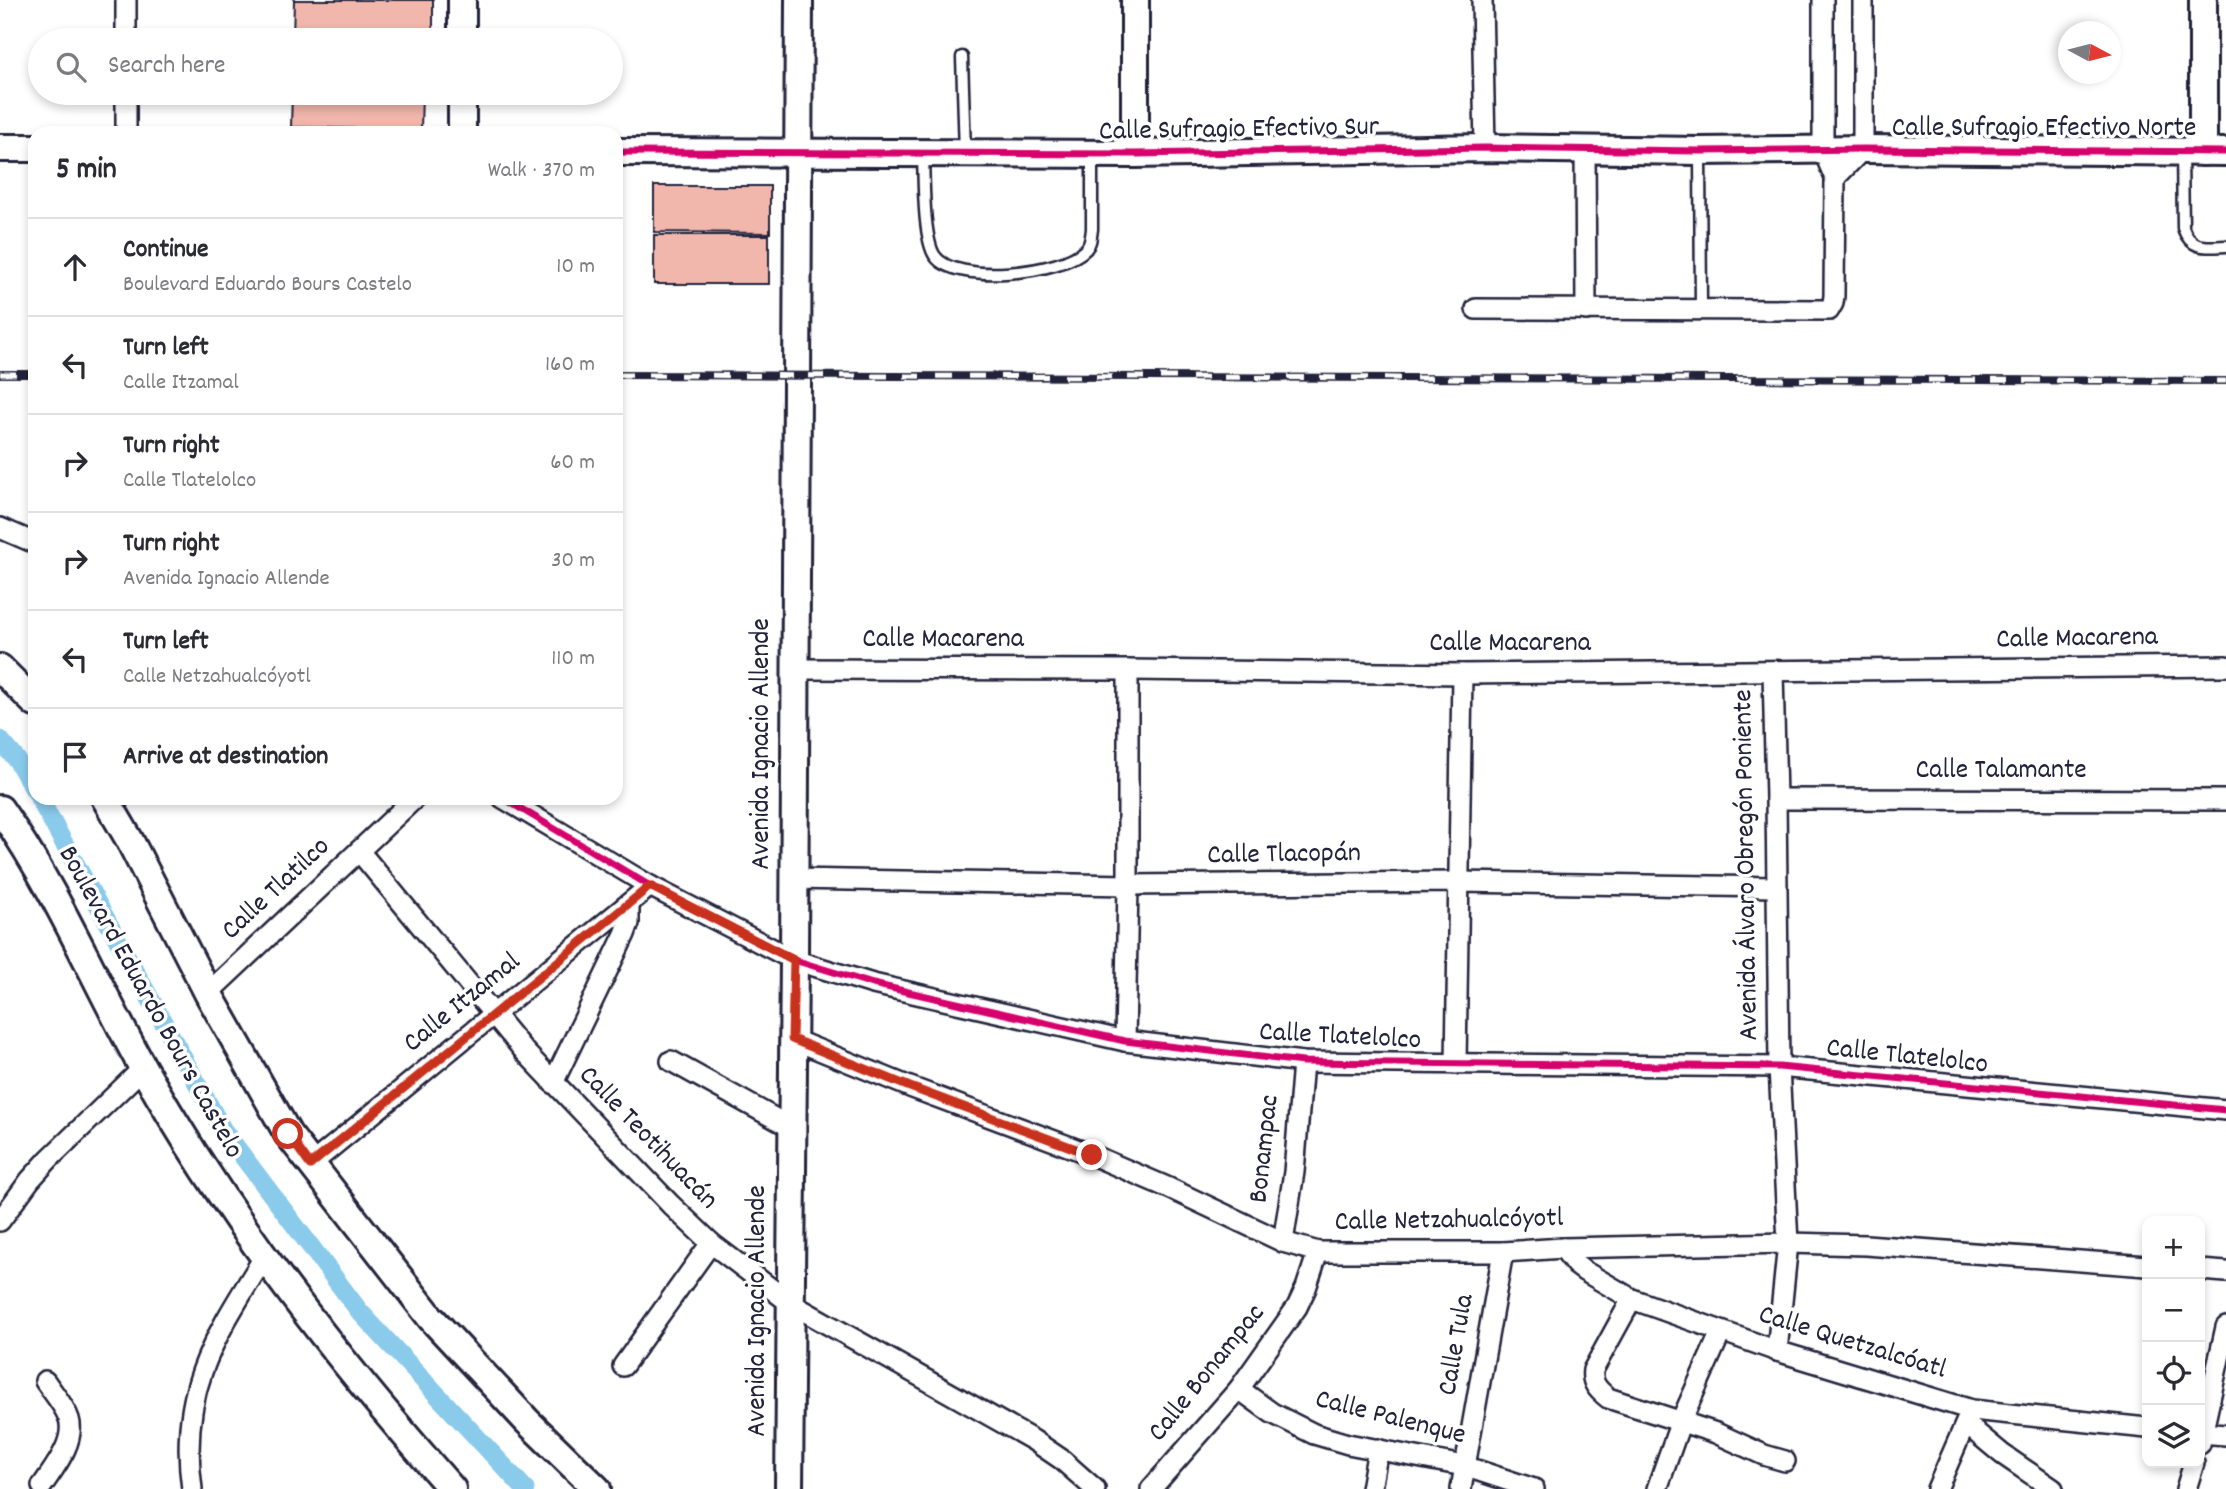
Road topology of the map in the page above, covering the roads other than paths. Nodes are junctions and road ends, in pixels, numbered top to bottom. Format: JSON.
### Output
{"nodes":[{"id":1,"x":125,"y":0,"type":"edge"},
{"id":2,"x":462,"y":0,"type":"edge"},
{"id":3,"x":799,"y":0,"type":"edge"},
{"id":4,"x":1135,"y":0,"type":"edge"},
{"id":5,"x":1482,"y":0,"type":"edge"},
{"id":6,"x":1823,"y":0,"type":"edge"},
{"id":7,"x":1863,"y":0,"type":"edge"},
{"id":8,"x":2203,"y":0,"type":"edge"},
{"id":9,"x":125,"y":28,"type":"edge"},
{"id":10,"x":462,"y":28,"type":"edge"},
{"id":11,"x":962,"y":57,"type":"dead end"},
{"id":12,"x":125,"y":105,"type":"edge"},
{"id":13,"x":462,"y":105,"type":"edge"},
{"id":14,"x":125,"y":126,"type":"edge"},
{"id":15,"x":462,"y":126,"type":"edge"},
{"id":16,"x":0,"y":148,"type":"edge"},
{"id":17,"x":28,"y":148,"type":"edge"},
{"id":18,"x":1485,"y":148,"type":"junction"},
{"id":19,"x":1584,"y":149,"type":"junction"},
{"id":20,"x":1863,"y":149,"type":"junction"},
{"id":21,"x":1823,"y":150,"type":"junction"},
{"id":22,"x":623,"y":152,"type":"edge"},
{"id":23,"x":1700,"y":152,"type":"junction"},
{"id":24,"x":2203,"y":152,"type":"edge"},
{"id":25,"x":799,"y":153,"type":"junction"},
{"id":26,"x":923,"y":153,"type":"junction"},
{"id":27,"x":965,"y":153,"type":"junction"},
{"id":28,"x":1092,"y":154,"type":"junction"},
{"id":29,"x":1135,"y":154,"type":"junction"},
{"id":30,"x":1835,"y":178,"type":"junction"},
{"id":31,"x":2226,"y":246,"type":"edge"},
{"id":32,"x":1476,"y":309,"type":"dead end"},
{"id":33,"x":1586,"y":310,"type":"junction"},
{"id":34,"x":1701,"y":310,"type":"junction"},
{"id":35,"x":0,"y":528,"type":"edge"},
{"id":36,"x":28,"y":540,"type":"edge"},
{"id":37,"x":2226,"y":666,"type":"edge"},
{"id":38,"x":0,"y":668,"type":"edge"},
{"id":39,"x":795,"y":669,"type":"junction"},
{"id":40,"x":1128,"y":670,"type":"junction"},
{"id":41,"x":1773,"y":671,"type":"junction"},
{"id":42,"x":1462,"y":674,"type":"junction"},
{"id":43,"x":28,"y":696,"type":"edge"},
{"id":44,"x":1776,"y":799,"type":"junction"},
{"id":45,"x":2226,"y":800,"type":"edge"},
{"id":46,"x":109,"y":805,"type":"edge"},
{"id":47,"x":407,"y":805,"type":"edge"},
{"id":48,"x":515,"y":805,"type":"edge"},
{"id":49,"x":0,"y":809,"type":"edge"},
{"id":50,"x":359,"y":850,"type":"junction"},
{"id":51,"x":793,"y":878,"type":"junction"},
{"id":52,"x":1458,"y":882,"type":"junction"},
{"id":53,"x":1128,"y":885,"type":"junction"},
{"id":54,"x":650,"y":886,"type":"junction"},
{"id":55,"x":1776,"y":887,"type":"junction"},
{"id":56,"x":629,"y":904,"type":"junction"},
{"id":57,"x":794,"y":960,"type":"junction"},
{"id":58,"x":208,"y":993,"type":"junction"},
{"id":59,"x":495,"y":1015,"type":"junction"},
{"id":60,"x":792,"y":1039,"type":"junction"},
{"id":61,"x":1125,"y":1041,"type":"junction"},
{"id":62,"x":671,"y":1061,"type":"dead end"},
{"id":63,"x":1303,"y":1062,"type":"junction"},
{"id":64,"x":1457,"y":1064,"type":"junction"},
{"id":65,"x":1779,"y":1067,"type":"junction"},
{"id":66,"x":143,"y":1068,"type":"junction"},
{"id":67,"x":554,"y":1083,"type":"junction"},
{"id":68,"x":2226,"y":1110,"type":"edge"},
{"id":69,"x":792,"y":1128,"type":"junction"},
{"id":70,"x":310,"y":1165,"type":"junction"},
{"id":71,"x":3,"y":1208,"type":"edge"},
{"id":72,"x":1283,"y":1242,"type":"junction"},
{"id":73,"x":711,"y":1243,"type":"junction"},
{"id":74,"x":1788,"y":1243,"type":"junction"},
{"id":75,"x":1563,"y":1248,"type":"junction"},
{"id":76,"x":1318,"y":1252,"type":"junction"},
{"id":77,"x":1503,"y":1252,"type":"junction"},
{"id":78,"x":263,"y":1259,"type":"junction"},
{"id":79,"x":2142,"y":1266,"type":"edge"},
{"id":80,"x":2205,"y":1270,"type":"edge"},
{"id":81,"x":2226,"y":1272,"type":"edge"},
{"id":82,"x":1632,"y":1299,"type":"junction"},
{"id":83,"x":790,"y":1303,"type":"junction"},
{"id":84,"x":2226,"y":1327,"type":"edge"},
{"id":85,"x":1721,"y":1332,"type":"junction"},
{"id":86,"x":1777,"y":1351,"type":"junction"},
{"id":87,"x":623,"y":1366,"type":"dead end"},
{"id":88,"x":45,"y":1381,"type":"dead end"},
{"id":89,"x":1239,"y":1389,"type":"junction"},
{"id":90,"x":1969,"y":1417,"type":"junction"},
{"id":91,"x":2205,"y":1419,"type":"edge"},
{"id":92,"x":1681,"y":1421,"type":"junction"},
{"id":93,"x":2142,"y":1428,"type":"edge"},
{"id":94,"x":2226,"y":1434,"type":"edge"},
{"id":95,"x":2205,"y":1437,"type":"edge"},
{"id":96,"x":1378,"y":1449,"type":"junction"},
{"id":97,"x":1785,"y":1461,"type":"dead end"},
{"id":98,"x":1464,"y":1466,"type":"junction"},
{"id":99,"x":2192,"y":1468,"type":"edge"},
{"id":100,"x":40,"y":1488,"type":"edge"},
{"id":101,"x":192,"y":1489,"type":"edge"},
{"id":102,"x":452,"y":1489,"type":"edge"},
{"id":103,"x":597,"y":1489,"type":"edge"},
{"id":104,"x":789,"y":1489,"type":"edge"},
{"id":105,"x":1095,"y":1489,"type":"edge"},
{"id":106,"x":1151,"y":1489,"type":"edge"},
{"id":107,"x":1371,"y":1489,"type":"edge"},
{"id":108,"x":1461,"y":1489,"type":"edge"},
{"id":109,"x":1535,"y":1489,"type":"edge"},
{"id":110,"x":1657,"y":1489,"type":"edge"},
{"id":111,"x":1937,"y":1489,"type":"edge"},
{"id":112,"x":2053,"y":1489,"type":"edge"},
{"id":113,"x":2186,"y":1489,"type":"edge"}],
"edges":[{"from":1,"to":9,"type":"street"},
{"from":2,"to":10,"type":"street"},
{"from":3,"to":25,"type":"street","name":"Avenida Ignacio Allende"},
{"from":4,"to":29,"type":"street"},
{"from":5,"to":18,"type":"street"},
{"from":6,"to":21,"type":"street"},
{"from":7,"to":20,"type":"street"},
{"from":8,"to":24,"type":"street"},
{"from":11,"to":27,"type":"lane"},
{"from":12,"to":14,"type":"street"},
{"from":13,"to":15,"type":"street"},
{"from":16,"to":17,"type":"street"},
{"from":18,"to":19,"type":"street","name":"Calle Sufragio Efectivo Sur"},
{"from":18,"to":29,"type":"street","name":"Calle Sufragio Efectivo Sur"},
{"from":19,"to":23,"type":"street","name":"Calle Sufragio Efectivo Sur"},
{"from":19,"to":33,"type":"street"},
{"from":20,"to":21,"type":"street","name":"Calle Sufragio Efectivo Sur"},
{"from":20,"to":24,"type":"street","name":"Calle Sufragio Efectivo Norte"},
{"from":20,"to":30,"type":"street"},
{"from":21,"to":23,"type":"street","name":"Calle Sufragio Efectivo Sur"},
{"from":21,"to":30,"type":"street"},
{"from":22,"to":25,"type":"street","name":"Calle Sufragio Efectivo Sur"},
{"from":23,"to":34,"type":"lane"},
{"from":24,"to":31,"type":"lane"},
{"from":25,"to":26,"type":"street","name":"Calle Sufragio Efectivo Sur"},
{"from":25,"to":39,"type":"street","name":"Avenida Ignacio Allende"},
{"from":26,"to":27,"type":"street","name":"Calle Sufragio Efectivo Sur"},
{"from":26,"to":28,"type":"lane"},
{"from":27,"to":28,"type":"street","name":"Calle Sufragio Efectivo Sur"},
{"from":28,"to":29,"type":"street","name":"Calle Sufragio Efectivo Sur"},
{"from":30,"to":34,"type":"street"},
{"from":32,"to":33,"type":"street"},
{"from":33,"to":34,"type":"street"},
{"from":35,"to":36,"type":"street"},
{"from":37,"to":41,"type":"street","name":"Calle Macarena"},
{"from":38,"to":43,"type":"street"},
{"from":39,"to":40,"type":"street","name":"Calle Macarena"},
{"from":39,"to":51,"type":"street","name":"Avenida Ignacio Allende"},
{"from":40,"to":42,"type":"street","name":"Calle Macarena"},
{"from":40,"to":53,"type":"street"},
{"from":41,"to":42,"type":"street","name":"Calle Macarena"},
{"from":41,"to":44,"type":"street","name":"Avenida Álvaro Obregón Poniente"},
{"from":42,"to":52,"type":"street"},
{"from":44,"to":45,"type":"street","name":"Calle Talamante"},
{"from":44,"to":55,"type":"street","name":"Avenida Álvaro Obregón Poniente"},
{"from":46,"to":58,"type":"street","name":"Boulevard Eduardo Bours Castelo"},
{"from":47,"to":50,"type":"street","name":"Calle Tlatilco"},
{"from":48,"to":54,"type":"street","name":"Calle Tlatelolco"},
{"from":49,"to":66,"type":"street","name":"Boulevard Eduardo Bours Castelo"},
{"from":50,"to":58,"type":"street","name":"Calle Tlatilco"},
{"from":50,"to":59,"type":"street","name":"Calle Teotihuacán"},
{"from":51,"to":53,"type":"street","name":"Calle Tlacopán"},
{"from":51,"to":57,"type":"street","name":"Avenida Ignacio Allende"},
{"from":52,"to":53,"type":"street","name":"Calle Tlacopán"},
{"from":52,"to":55,"type":"street","name":"Calle Tlacopán"},
{"from":52,"to":64,"type":"street"},
{"from":53,"to":61,"type":"street"},
{"from":54,"to":56,"type":"street","name":"Calle Itzamal"},
{"from":54,"to":57,"type":"street","name":"Calle Tlatelolco"},
{"from":55,"to":65,"type":"street","name":"Avenida Álvaro Obregón Poniente"},
{"from":56,"to":59,"type":"street","name":"Calle Itzamal"},
{"from":56,"to":67,"type":"street"},
{"from":57,"to":60,"type":"street","name":"Avenida Ignacio Allende"},
{"from":57,"to":61,"type":"street","name":"Calle Tlatelolco"},
{"from":58,"to":70,"type":"street","name":"Boulevard Eduardo Bours Castelo"},
{"from":59,"to":67,"type":"street","name":"Calle Teotihuacán"},
{"from":59,"to":70,"type":"street","name":"Calle Itzamal"},
{"from":60,"to":69,"type":"street","name":"Avenida Ignacio Allende"},
{"from":60,"to":72,"type":"street","name":"Calle Netzahualcóyotl"},
{"from":61,"to":63,"type":"street","name":"Calle Tlatelolco"},
{"from":62,"to":69,"type":"street"},
{"from":63,"to":64,"type":"street","name":"Calle Tlatelolco"},
{"from":63,"to":72,"type":"street","name":"Bonampac"},
{"from":64,"to":65,"type":"street","name":"Calle Tlatelolco"},
{"from":65,"to":68,"type":"street","name":"Calle Tlatelolco"},
{"from":65,"to":74,"type":"street","name":"Avenida Álvaro Obregón Poniente"},
{"from":66,"to":71,"type":"street"},
{"from":66,"to":78,"type":"street","name":"Boulevard Eduardo Bours Castelo"},
{"from":67,"to":73,"type":"street","name":"Calle Teotihuacán"},
{"from":69,"to":83,"type":"street","name":"Avenida Ignacio Allende"},
{"from":70,"to":103,"type":"street","name":"Boulevard Eduardo Bours Castelo"},
{"from":72,"to":76,"type":"street","name":"Calle Netzahualcóyotl"},
{"from":73,"to":83,"type":"street","name":"Calle Teotihuacán"},
{"from":73,"to":87,"type":"street"},
{"from":74,"to":75,"type":"street","name":"Calle Netzahualcóyotl"},
{"from":74,"to":79,"type":"street","name":"Calle Netzahualcóyotl"},
{"from":74,"to":86,"type":"street","name":"Avenida Álvaro Obregón Poniente"},
{"from":75,"to":77,"type":"street","name":"Calle Netzahualcóyotl"},
{"from":75,"to":82,"type":"street","name":"Calle Quetzalcóatl"},
{"from":76,"to":77,"type":"street","name":"Calle Netzahualcóyotl"},
{"from":76,"to":89,"type":"street","name":"Calle Bonampac"},
{"from":77,"to":98,"type":"street","name":"Calle Tula"},
{"from":78,"to":101,"type":"street"},
{"from":78,"to":102,"type":"street","name":"Boulevard Eduardo Bours Castelo"},
{"from":80,"to":81,"type":"street"},
{"from":82,"to":85,"type":"street","name":"Calle Quetzalcóatl"},
{"from":82,"to":92,"type":"street"},
{"from":83,"to":104,"type":"street","name":"Avenida Ignacio Allende"},
{"from":83,"to":105,"type":"street","name":"Calle Teotihuacán"},
{"from":84,"to":91,"type":"street"},
{"from":85,"to":86,"type":"street","name":"Calle Quetzalcóatl"},
{"from":85,"to":92,"type":"street"},
{"from":86,"to":90,"type":"street","name":"Calle Quetzalcóatl"},
{"from":88,"to":100,"type":"street"},
{"from":89,"to":96,"type":"street","name":"Calle Palenque"},
{"from":89,"to":106,"type":"street","name":"Calle Bonampac"},
{"from":90,"to":93,"type":"street","name":"Calle Quetzalcóatl"},
{"from":90,"to":111,"type":"street"},
{"from":90,"to":112,"type":"street"},
{"from":92,"to":97,"type":"street"},
{"from":92,"to":110,"type":"street"},
{"from":94,"to":95,"type":"street"},
{"from":96,"to":98,"type":"street","name":"Calle Palenque"},
{"from":96,"to":107,"type":"street"},
{"from":98,"to":108,"type":"street","name":"Calle Tula"},
{"from":98,"to":109,"type":"street","name":"Calle Palenque"},
{"from":99,"to":113,"type":"street"}]}
